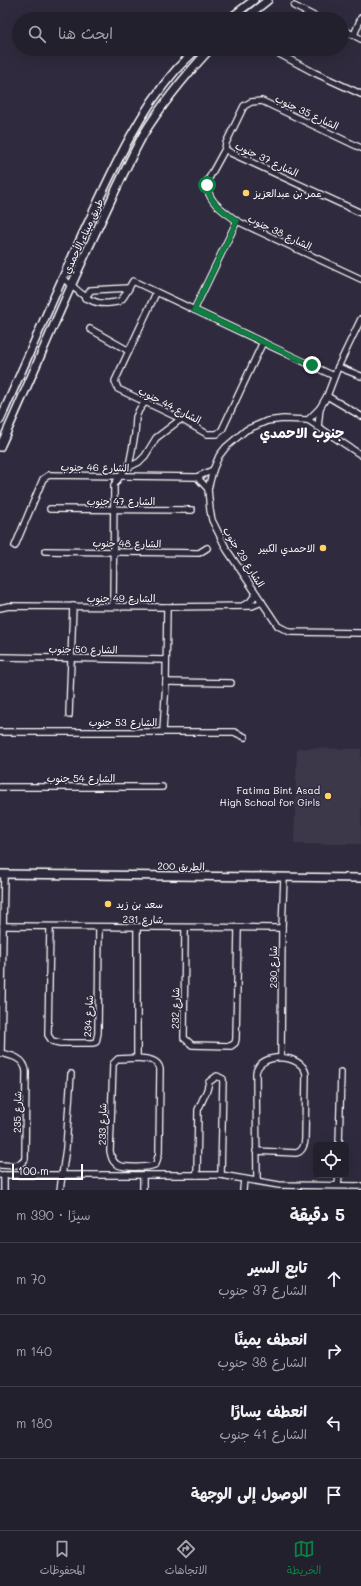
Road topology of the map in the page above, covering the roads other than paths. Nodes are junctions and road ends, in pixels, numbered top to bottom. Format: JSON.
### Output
{"nodes":[{"id":1,"x":254,"y":0,"type":"edge"},
{"id":2,"x":268,"y":0,"type":"edge"},
{"id":3,"x":294,"y":6,"type":"dead end"},
{"id":4,"x":238,"y":12,"type":"edge"},
{"id":5,"x":253,"y":12,"type":"edge"},
{"id":6,"x":306,"y":12,"type":"edge"},
{"id":7,"x":361,"y":18,"type":"edge"},
{"id":8,"x":349,"y":32,"type":"edge"},
{"id":9,"x":354,"y":35,"type":"junction"},
{"id":10,"x":361,"y":39,"type":"edge"},
{"id":11,"x":190,"y":56,"type":"edge"},
{"id":12,"x":204,"y":56,"type":"edge"},
{"id":13,"x":283,"y":56,"type":"edge"},
{"id":14,"x":361,"y":94,"type":"edge"},
{"id":15,"x":361,"y":148,"type":"edge"},
{"id":16,"x":225,"y":149,"type":"junction"},
{"id":17,"x":361,"y":213,"type":"edge"},
{"id":18,"x":237,"y":221,"type":"junction"},
{"id":19,"x":62,"y":278,"type":"junction"},
{"id":20,"x":361,"y":279,"type":"edge"},
{"id":21,"x":71,"y":284,"type":"junction"},
{"id":22,"x":129,"y":288,"type":"junction"},
{"id":23,"x":156,"y":293,"type":"junction"},
{"id":24,"x":85,"y":298,"type":"junction"},
{"id":25,"x":194,"y":310,"type":"junction"},
{"id":26,"x":361,"y":319,"type":"edge"},
{"id":27,"x":90,"y":329,"type":"dead end"},
{"id":28,"x":263,"y":342,"type":"junction"},
{"id":29,"x":129,"y":351,"type":"junction"},
{"id":30,"x":338,"y":367,"type":"junction"},
{"id":31,"x":334,"y":376,"type":"junction"},
{"id":32,"x":361,"y":376,"type":"edge"},
{"id":33,"x":327,"y":396,"type":"junction"},
{"id":34,"x":145,"y":402,"type":"junction"},
{"id":35,"x":320,"y":408,"type":"junction"},
{"id":36,"x":361,"y":416,"type":"edge"},
{"id":37,"x":181,"y":419,"type":"junction"},
{"id":38,"x":0,"y":420,"type":"edge"},
{"id":39,"x":308,"y":420,"type":"junction"},
{"id":40,"x":318,"y":427,"type":"junction"},
{"id":41,"x":0,"y":447,"type":"edge"},
{"id":42,"x":361,"y":455,"type":"edge"},
{"id":43,"x":128,"y":466,"type":"junction"},
{"id":44,"x":213,"y":470,"type":"junction"},
{"id":45,"x":120,"y":476,"type":"junction"},
{"id":46,"x":197,"y":477,"type":"junction"},
{"id":47,"x":208,"y":489,"type":"junction"},
{"id":48,"x":50,"y":509,"type":"dead end"},
{"id":49,"x":113,"y":510,"type":"junction"},
{"id":50,"x":192,"y":510,"type":"dead end"},
{"id":51,"x":15,"y":546,"type":"dead end"},
{"id":52,"x":207,"y":548,"type":"dead end"},
{"id":53,"x":45,"y":551,"type":"dead end"},
{"id":54,"x":113,"y":552,"type":"junction"},
{"id":55,"x":257,"y":595,"type":"junction"},
{"id":56,"x":262,"y":602,"type":"junction"},
{"id":57,"x":242,"y":605,"type":"junction"},
{"id":58,"x":73,"y":606,"type":"junction"},
{"id":59,"x":113,"y":606,"type":"junction"},
{"id":60,"x":167,"y":607,"type":"junction"},
{"id":61,"x":0,"y":608,"type":"edge"},
{"id":62,"x":361,"y":633,"type":"edge"},
{"id":63,"x":0,"y":657,"type":"edge"},
{"id":64,"x":71,"y":658,"type":"junction"},
{"id":65,"x":166,"y":660,"type":"junction"},
{"id":66,"x":166,"y":682,"type":"junction"},
{"id":67,"x":231,"y":683,"type":"dead end"},
{"id":68,"x":70,"y":715,"type":"dead end"},
{"id":69,"x":163,"y":731,"type":"junction"},
{"id":70,"x":0,"y":732,"type":"edge"},
{"id":71,"x":245,"y":737,"type":"dead end"},
{"id":72,"x":0,"y":787,"type":"edge"},
{"id":73,"x":162,"y":787,"type":"dead end"},
{"id":74,"x":2,"y":874,"type":"edge"},
{"id":75,"x":284,"y":877,"type":"junction"},
{"id":76,"x":361,"y":878,"type":"edge"},
{"id":77,"x":3,"y":926,"type":"junction"},
{"id":78,"x":50,"y":927,"type":"junction"},
{"id":79,"x":99,"y":927,"type":"junction"},
{"id":80,"x":137,"y":928,"type":"junction"},
{"id":81,"x":185,"y":928,"type":"junction"},
{"id":82,"x":238,"y":928,"type":"junction"},
{"id":83,"x":282,"y":928,"type":"junction"},
{"id":84,"x":0,"y":1053,"type":"edge"},
{"id":85,"x":281,"y":1057,"type":"junction"},
{"id":86,"x":137,"y":1058,"type":"junction"},
{"id":87,"x":341,"y":1072,"type":"dead end"},
{"id":88,"x":71,"y":1074,"type":"dead end"},
{"id":89,"x":339,"y":1142,"type":"edge"},
{"id":90,"x":256,"y":1152,"type":"junction"},
{"id":91,"x":0,"y":1165,"type":"edge"},
{"id":92,"x":20,"y":1165,"type":"junction"},
{"id":93,"x":154,"y":1166,"type":"junction"},
{"id":94,"x":2,"y":1175,"type":"edge"},
{"id":95,"x":22,"y":1175,"type":"junction"},
{"id":96,"x":62,"y":1175,"type":"junction"},
{"id":97,"x":143,"y":1175,"type":"junction"},
{"id":98,"x":152,"y":1175,"type":"junction"},
{"id":99,"x":197,"y":1175,"type":"junction"},
{"id":100,"x":221,"y":1175,"type":"junction"},
{"id":101,"x":339,"y":1178,"type":"edge"},
{"id":102,"x":244,"y":1179,"type":"junction"},
{"id":103,"x":257,"y":1180,"type":"junction"},
{"id":104,"x":338,"y":1185,"type":"junction"},
{"id":105,"x":361,"y":1186,"type":"edge"},
{"id":106,"x":279,"y":1187,"type":"edge"},
{"id":107,"x":4,"y":1190,"type":"edge"},
{"id":108,"x":60,"y":1190,"type":"edge"},
{"id":109,"x":143,"y":1190,"type":"edge"},
{"id":110,"x":243,"y":1190,"type":"edge"}],
"edges":[{"from":1,"to":4,"type":"main road"},
{"from":2,"to":5,"type":"main road"},
{"from":3,"to":6,"type":"street"},
{"from":7,"to":9,"type":"street"},
{"from":8,"to":9,"type":"street"},
{"from":9,"to":10,"type":"street"},
{"from":11,"to":19,"type":"main road","name":"طريق ميناء الأحمدي"},
{"from":12,"to":21,"type":"main road","name":"طريق ميناء الأحمدي"},
{"from":13,"to":14,"type":"street"},
{"from":15,"to":16,"type":"street","name":"الشارع 35 جنوب"},
{"from":16,"to":17,"type":"street","name":"الشارع 37 جنوب"},
{"from":16,"to":18,"type":"street","name":"الشارع 37 جنوب"},
{"from":18,"to":20,"type":"street","name":"الشارع 38 جنوب"},
{"from":18,"to":25,"type":"street","name":"الشارع 38 جنوب"},
{"from":19,"to":21,"type":"street"},
{"from":19,"to":38,"type":"main road","name":"طريق ميناء الأحمدي"},
{"from":21,"to":24,"type":"street"},
{"from":21,"to":41,"type":"main road","name":"طريق ميناء الأحمدي"},
{"from":22,"to":23,"type":"street"},
{"from":22,"to":24,"type":"street"},
{"from":22,"to":24,"type":"street"},
{"from":23,"to":25,"type":"street"},
{"from":23,"to":29,"type":"street","name":"الشارع 44 جنوب"},
{"from":25,"to":28,"type":"street"},
{"from":26,"to":30,"type":"street"},
{"from":27,"to":29,"type":"street"},
{"from":28,"to":31,"type":"street"},
{"from":28,"to":37,"type":"street","name":"الشارع 44 جنوب"},
{"from":29,"to":34,"type":"street","name":"الشارع 44 جنوب"},
{"from":30,"to":31,"type":"street"},
{"from":30,"to":32,"type":"street"},
{"from":31,"to":33,"type":"street"},
{"from":33,"to":35,"type":"street"},
{"from":33,"to":36,"type":"street"},
{"from":34,"to":37,"type":"street","name":"الشارع 44 جنوب"},
{"from":34,"to":43,"type":"street"},
{"from":35,"to":39,"type":"street"},
{"from":35,"to":40,"type":"street"},
{"from":37,"to":43,"type":"street"},
{"from":39,"to":40,"type":"street"},
{"from":39,"to":44,"type":"street","name":"الشارع 29 جنوب"},
{"from":40,"to":42,"type":"street"},
{"from":43,"to":45,"type":"street"},
{"from":44,"to":46,"type":"street","name":"الشارع 46 جنوب"},
{"from":44,"to":47,"type":"street","name":"الشارع 29 جنوب"},
{"from":45,"to":46,"type":"street","name":"الشارع 46 جنوب"},
{"from":45,"to":49,"type":"street"},
{"from":45,"to":51,"type":"street","name":"الشارع 46 جنوب"},
{"from":46,"to":47,"type":"street"},
{"from":47,"to":55,"type":"street","name":"الشارع 29 جنوب"},
{"from":48,"to":49,"type":"street","name":"الشارع 47 جنوب"},
{"from":49,"to":50,"type":"street","name":"الشارع 47 جنوب"},
{"from":49,"to":54,"type":"street"},
{"from":52,"to":54,"type":"street","name":"الشارع 48 جنوب"},
{"from":53,"to":54,"type":"street","name":"الشارع 48 جنوب"},
{"from":54,"to":59,"type":"street"},
{"from":55,"to":56,"type":"street","name":"الشارع 29 جنوب"},
{"from":55,"to":57,"type":"street"},
{"from":56,"to":57,"type":"street","name":"الشارع 49 جنوب"},
{"from":56,"to":62,"type":"street","name":"الشارع 29 جنوب"},
{"from":57,"to":60,"type":"street","name":"الشارع 49 جنوب"},
{"from":58,"to":59,"type":"street","name":"الشارع 49 جنوب"},
{"from":58,"to":61,"type":"street","name":"الشارع 49 جنوب"},
{"from":58,"to":64,"type":"street"},
{"from":59,"to":60,"type":"street","name":"الشارع 49 جنوب"},
{"from":60,"to":65,"type":"street"},
{"from":63,"to":64,"type":"street","name":"الشارع 50 جنوب"},
{"from":64,"to":65,"type":"street","name":"الشارع 50 جنوب"},
{"from":64,"to":68,"type":"street"},
{"from":65,"to":66,"type":"street"},
{"from":66,"to":67,"type":"street"},
{"from":66,"to":69,"type":"street"},
{"from":69,"to":70,"type":"street","name":"الشارع 53 جنوب"},
{"from":69,"to":71,"type":"street","name":"الشارع 53 جنوب"},
{"from":72,"to":73,"type":"street","name":"الشارع 54 جنوب"},
{"from":74,"to":75,"type":"main road","name":"الطريق 200"},
{"from":74,"to":77,"type":"street","name":"شارع 235"},
{"from":75,"to":76,"type":"main road","name":"الطريق 200"},
{"from":75,"to":83,"type":"street","name":"شارع 230"},
{"from":77,"to":78,"type":"street","name":"شارع 231"},
{"from":77,"to":84,"type":"street","name":"شارع 235"},
{"from":78,"to":79,"type":"street","name":"شارع 231"},
{"from":78,"to":79,"type":"street","name":"شارع 234"},
{"from":79,"to":80,"type":"street","name":"شارع 231"},
{"from":80,"to":81,"type":"street","name":"شارع 231"},
{"from":80,"to":86,"type":"street"},
{"from":81,"to":82,"type":"street","name":"شارع 231"},
{"from":81,"to":82,"type":"street","name":"شارع 232"},
{"from":82,"to":83,"type":"street","name":"شارع 231"},
{"from":83,"to":85,"type":"street","name":"شارع 230"},
{"from":84,"to":92,"type":"street","name":"شارع 235"},
{"from":85,"to":90,"type":"street"},
{"from":85,"to":90,"type":"street"},
{"from":86,"to":93,"type":"street","name":"شارع 233"},
{"from":86,"to":93,"type":"street","name":"شارع 233"},
{"from":87,"to":89,"type":"street"},
{"from":88,"to":96,"type":"street"},
{"from":90,"to":103,"type":"street"},
{"from":91,"to":92,"type":"street"},
{"from":92,"to":95,"type":"street"},
{"from":93,"to":98,"type":"street"},
{"from":94,"to":95,"type":"street"},
{"from":94,"to":107,"type":"street"},
{"from":95,"to":96,"type":"street"},
{"from":96,"to":97,"type":"street"},
{"from":96,"to":108,"type":"street"},
{"from":97,"to":98,"type":"street"},
{"from":97,"to":109,"type":"street"},
{"from":98,"to":99,"type":"street"},
{"from":99,"to":100,"type":"street"},
{"from":99,"to":100,"type":"street"},
{"from":100,"to":102,"type":"street"},
{"from":101,"to":104,"type":"street"},
{"from":102,"to":103,"type":"street"},
{"from":102,"to":110,"type":"street"},
{"from":103,"to":106,"type":"street"},
{"from":104,"to":105,"type":"street"},
{"from":104,"to":106,"type":"street"}]}
